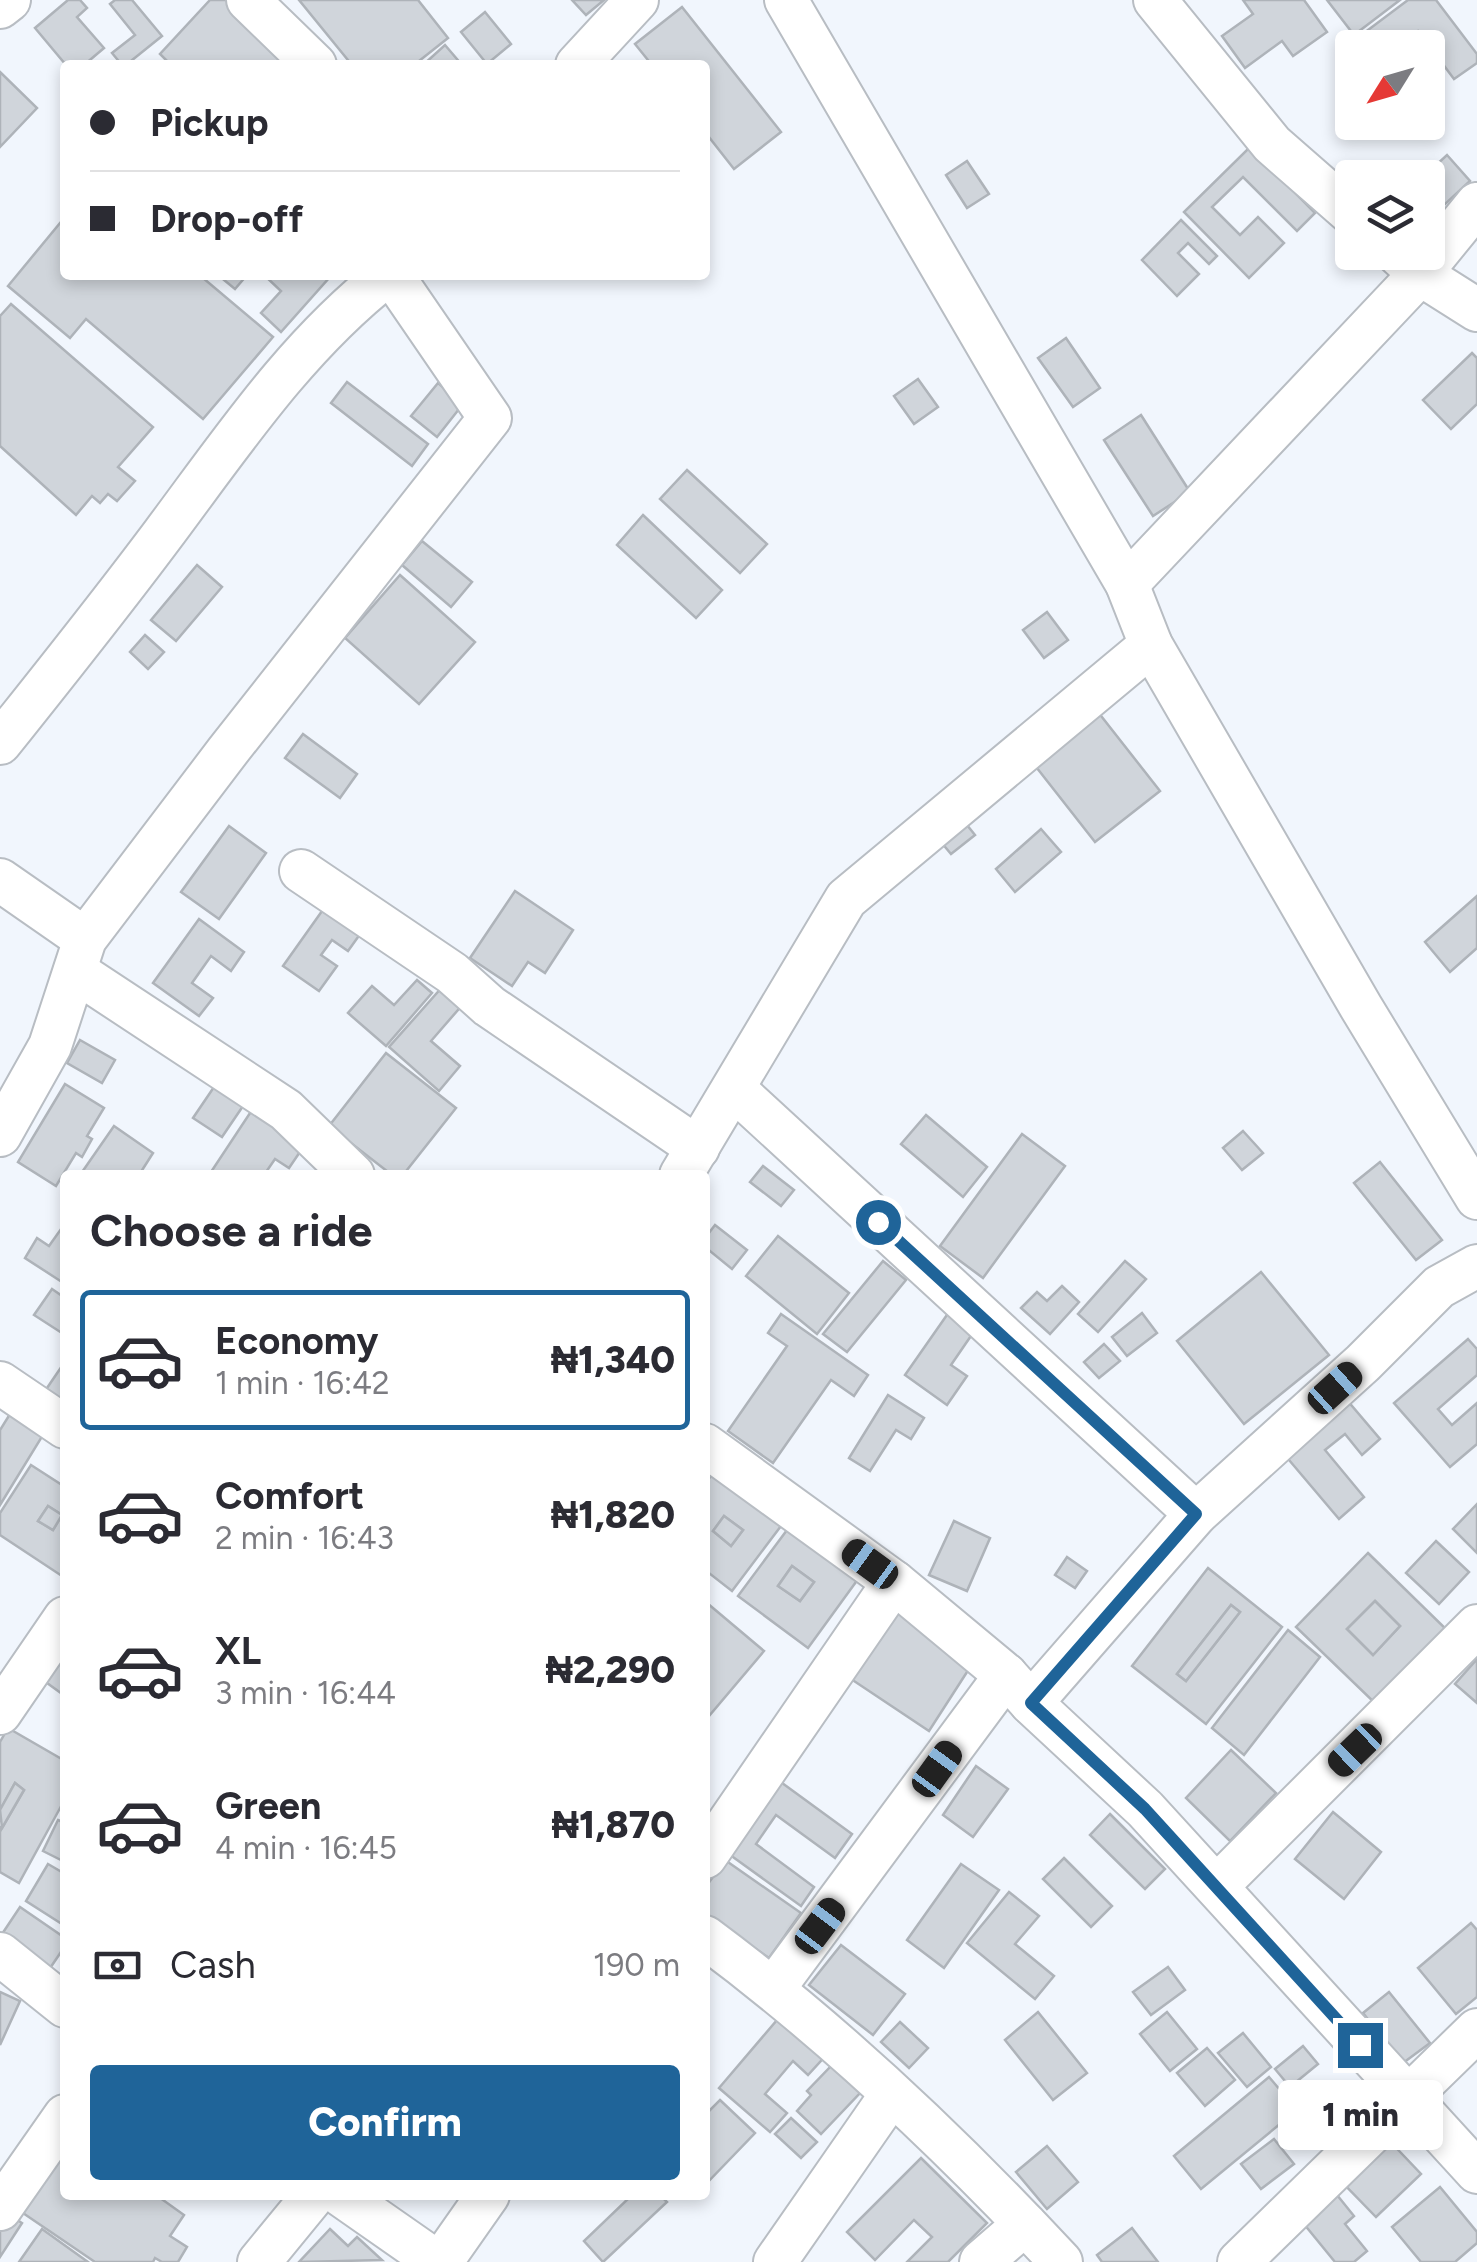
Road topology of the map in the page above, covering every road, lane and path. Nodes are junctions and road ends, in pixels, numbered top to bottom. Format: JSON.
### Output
{"nodes":[{"id":1,"x":8,"y":0,"type":"edge"},
{"id":2,"x":248,"y":0,"type":"edge"},
{"id":3,"x":637,"y":0,"type":"edge"},
{"id":4,"x":786,"y":0,"type":"edge"},
{"id":5,"x":1155,"y":0,"type":"edge"},
{"id":6,"x":0,"y":7,"type":"edge"},
{"id":7,"x":310,"y":60,"type":"edge"},
{"id":8,"x":582,"y":60,"type":"edge"},
{"id":9,"x":1335,"y":199,"type":"edge"},
{"id":10,"x":1477,"y":204,"type":"edge"},
{"id":11,"x":1445,"y":231,"type":"edge"},
{"id":12,"x":1402,"y":270,"type":"edge"},
{"id":13,"x":1418,"y":270,"type":"edge"},
{"id":14,"x":369,"y":280,"type":"edge"},
{"id":15,"x":1477,"y":310,"type":"edge"},
{"id":16,"x":1127,"y":584,"type":"junction"},
{"id":17,"x":1151,"y":645,"type":"junction"},
{"id":18,"x":0,"y":743,"type":"edge"},
{"id":19,"x":301,"y":871,"type":"dead end"},
{"id":20,"x":0,"y":880,"type":"edge"},
{"id":21,"x":80,"y":955,"type":"junction"},
{"id":22,"x":734,"y":1089,"type":"junction"},
{"id":23,"x":0,"y":1135,"type":"edge"},
{"id":24,"x":689,"y":1162,"type":"edge"},
{"id":25,"x":337,"y":1170,"type":"edge"},
{"id":26,"x":1477,"y":1198,"type":"edge"},
{"id":27,"x":1477,"y":1266,"type":"edge"},
{"id":28,"x":0,"y":1383,"type":"edge"},
{"id":29,"x":60,"y":1424,"type":"edge"},
{"id":30,"x":710,"y":1454,"type":"edge"},
{"id":31,"x":1196,"y":1514,"type":"junction"},
{"id":32,"x":894,"y":1582,"type":"junction"},
{"id":33,"x":60,"y":1625,"type":"edge"},
{"id":34,"x":1477,"y":1626,"type":"edge"},
{"id":35,"x":1019,"y":1689,"type":"junction"},
{"id":36,"x":0,"y":1713,"type":"edge"},
{"id":37,"x":710,"y":1850,"type":"edge"},
{"id":38,"x":1217,"y":1886,"type":"junction"},
{"id":39,"x":710,"y":1942,"type":"edge"},
{"id":40,"x":0,"y":1954,"type":"edge"},
{"id":41,"x":774,"y":1988,"type":"junction"},
{"id":42,"x":60,"y":2002,"type":"edge"},
{"id":43,"x":1477,"y":2030,"type":"edge"},
{"id":44,"x":891,"y":2094,"type":"junction"},
{"id":45,"x":1410,"y":2098,"type":"junction"},
{"id":46,"x":60,"y":2123,"type":"edge"},
{"id":47,"x":1477,"y":2172,"type":"edge"},
{"id":48,"x":310,"y":2200,"type":"edge"},
{"id":49,"x":348,"y":2200,"type":"edge"},
{"id":50,"x":484,"y":2200,"type":"edge"},
{"id":51,"x":0,"y":2210,"type":"edge"},
{"id":52,"x":1025,"y":2224,"type":"junction"},
{"id":53,"x":259,"y":2262,"type":"edge"},
{"id":54,"x":439,"y":2262,"type":"edge"},
{"id":55,"x":775,"y":2262,"type":"edge"},
{"id":56,"x":980,"y":2262,"type":"edge"},
{"id":57,"x":1061,"y":2262,"type":"edge"},
{"id":58,"x":1239,"y":2262,"type":"edge"}],
"edges":[{"from":1,"to":6,"type":"street"},
{"from":2,"to":7,"type":"street"},
{"from":3,"to":8,"type":"street"},
{"from":4,"to":16,"type":"street"},
{"from":5,"to":9,"type":"street"},
{"from":10,"to":11,"type":"street"},
{"from":12,"to":16,"type":"street"},
{"from":13,"to":15,"type":"street"},
{"from":14,"to":18,"type":"street"},
{"from":14,"to":21,"type":"street"},
{"from":16,"to":17,"type":"street"},
{"from":17,"to":22,"type":"street"},
{"from":17,"to":26,"type":"street"},
{"from":19,"to":24,"type":"street"},
{"from":20,"to":21,"type":"street"},
{"from":21,"to":23,"type":"street"},
{"from":21,"to":25,"type":"street"},
{"from":22,"to":24,"type":"street"},
{"from":22,"to":31,"type":"street"},
{"from":27,"to":31,"type":"street"},
{"from":28,"to":29,"type":"street"},
{"from":30,"to":32,"type":"street"},
{"from":31,"to":35,"type":"street"},
{"from":32,"to":35,"type":"street"},
{"from":32,"to":37,"type":"street"},
{"from":33,"to":36,"type":"street"},
{"from":34,"to":38,"type":"street"},
{"from":35,"to":38,"type":"street"},
{"from":35,"to":41,"type":"street"},
{"from":38,"to":45,"type":"street"},
{"from":39,"to":41,"type":"street"},
{"from":40,"to":42,"type":"street"},
{"from":41,"to":44,"type":"street"},
{"from":43,"to":45,"type":"street"},
{"from":44,"to":52,"type":"street"},
{"from":44,"to":55,"type":"street"},
{"from":45,"to":47,"type":"street"},
{"from":45,"to":58,"type":"street"},
{"from":46,"to":51,"type":"street"},
{"from":48,"to":53,"type":"street"},
{"from":49,"to":54,"type":"street"},
{"from":50,"to":54,"type":"street"},
{"from":52,"to":56,"type":"street"},
{"from":52,"to":57,"type":"street"}]}
